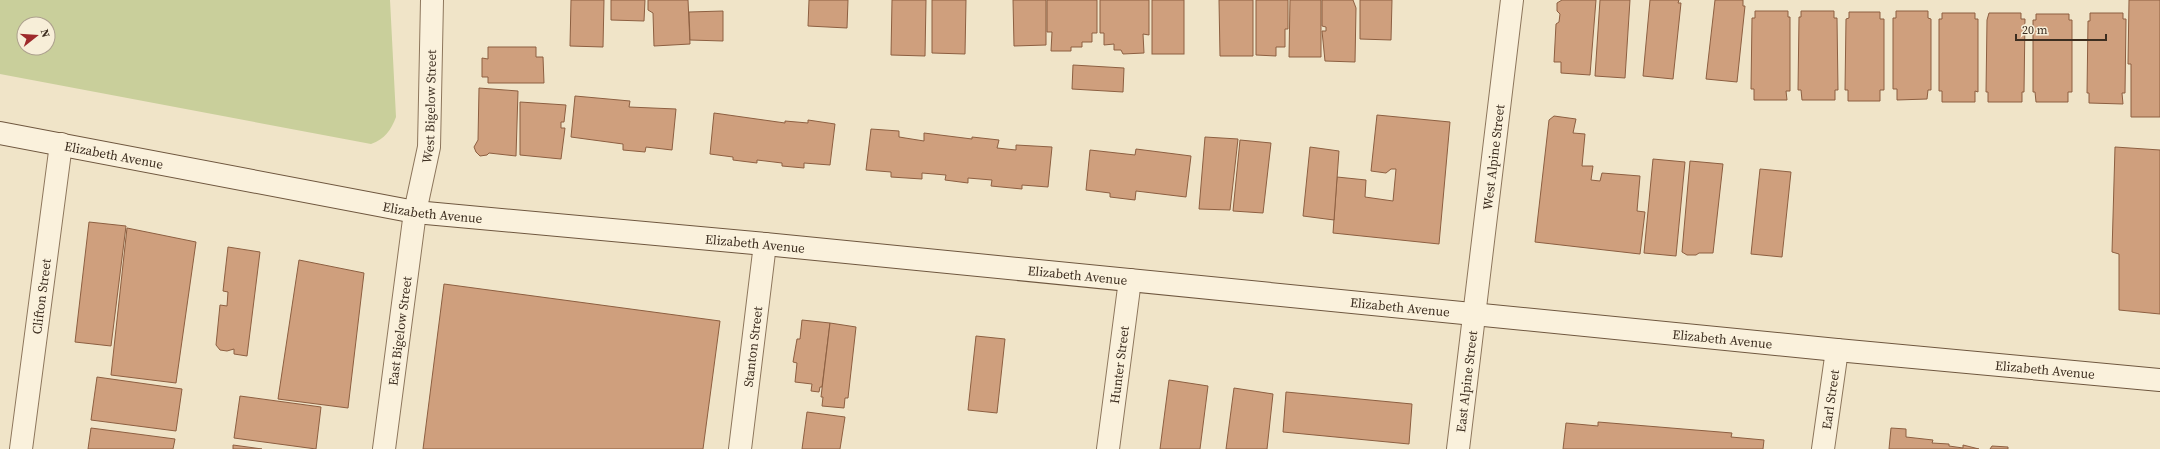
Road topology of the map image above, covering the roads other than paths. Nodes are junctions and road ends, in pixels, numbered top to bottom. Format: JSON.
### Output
{"nodes":[{"id":1,"x":432,"y":0,"type":"edge"},
{"id":2,"x":1512,"y":0,"type":"edge"},
{"id":3,"x":0,"y":133,"type":"edge"},
{"id":4,"x":61,"y":144,"type":"junction"},
{"id":5,"x":416,"y":212,"type":"junction"},
{"id":6,"x":765,"y":244,"type":"junction"},
{"id":7,"x":1130,"y":280,"type":"junction"},
{"id":8,"x":1474,"y":315,"type":"junction"},
{"id":9,"x":1837,"y":350,"type":"junction"},
{"id":10,"x":2160,"y":380,"type":"edge"},
{"id":11,"x":21,"y":449,"type":"edge"},
{"id":12,"x":384,"y":449,"type":"edge"},
{"id":13,"x":740,"y":449,"type":"edge"},
{"id":14,"x":1108,"y":449,"type":"edge"},
{"id":15,"x":1458,"y":449,"type":"edge"},
{"id":16,"x":1822,"y":449,"type":"edge"}],
"edges":[{"from":1,"to":5,"type":"main road","name":"West Bigelow Street"},
{"from":2,"to":8,"type":"main road","name":"West Alpine Street"},
{"from":3,"to":4,"type":"main road","name":"Elizabeth Avenue"},
{"from":4,"to":5,"type":"main road","name":"Elizabeth Avenue"},
{"from":4,"to":11,"type":"main road","name":"Clifton Street"},
{"from":5,"to":6,"type":"main road","name":"Elizabeth Avenue"},
{"from":5,"to":12,"type":"main road","name":"East Bigelow Street"},
{"from":6,"to":7,"type":"main road","name":"Elizabeth Avenue"},
{"from":6,"to":13,"type":"main road","name":"Stanton Street"},
{"from":7,"to":8,"type":"main road","name":"Elizabeth Avenue"},
{"from":7,"to":14,"type":"main road","name":"Hunter Street"},
{"from":8,"to":9,"type":"main road","name":"Elizabeth Avenue"},
{"from":8,"to":15,"type":"main road","name":"East Alpine Street"},
{"from":9,"to":10,"type":"main road","name":"Elizabeth Avenue"},
{"from":9,"to":16,"type":"main road","name":"Earl Street"}]}
